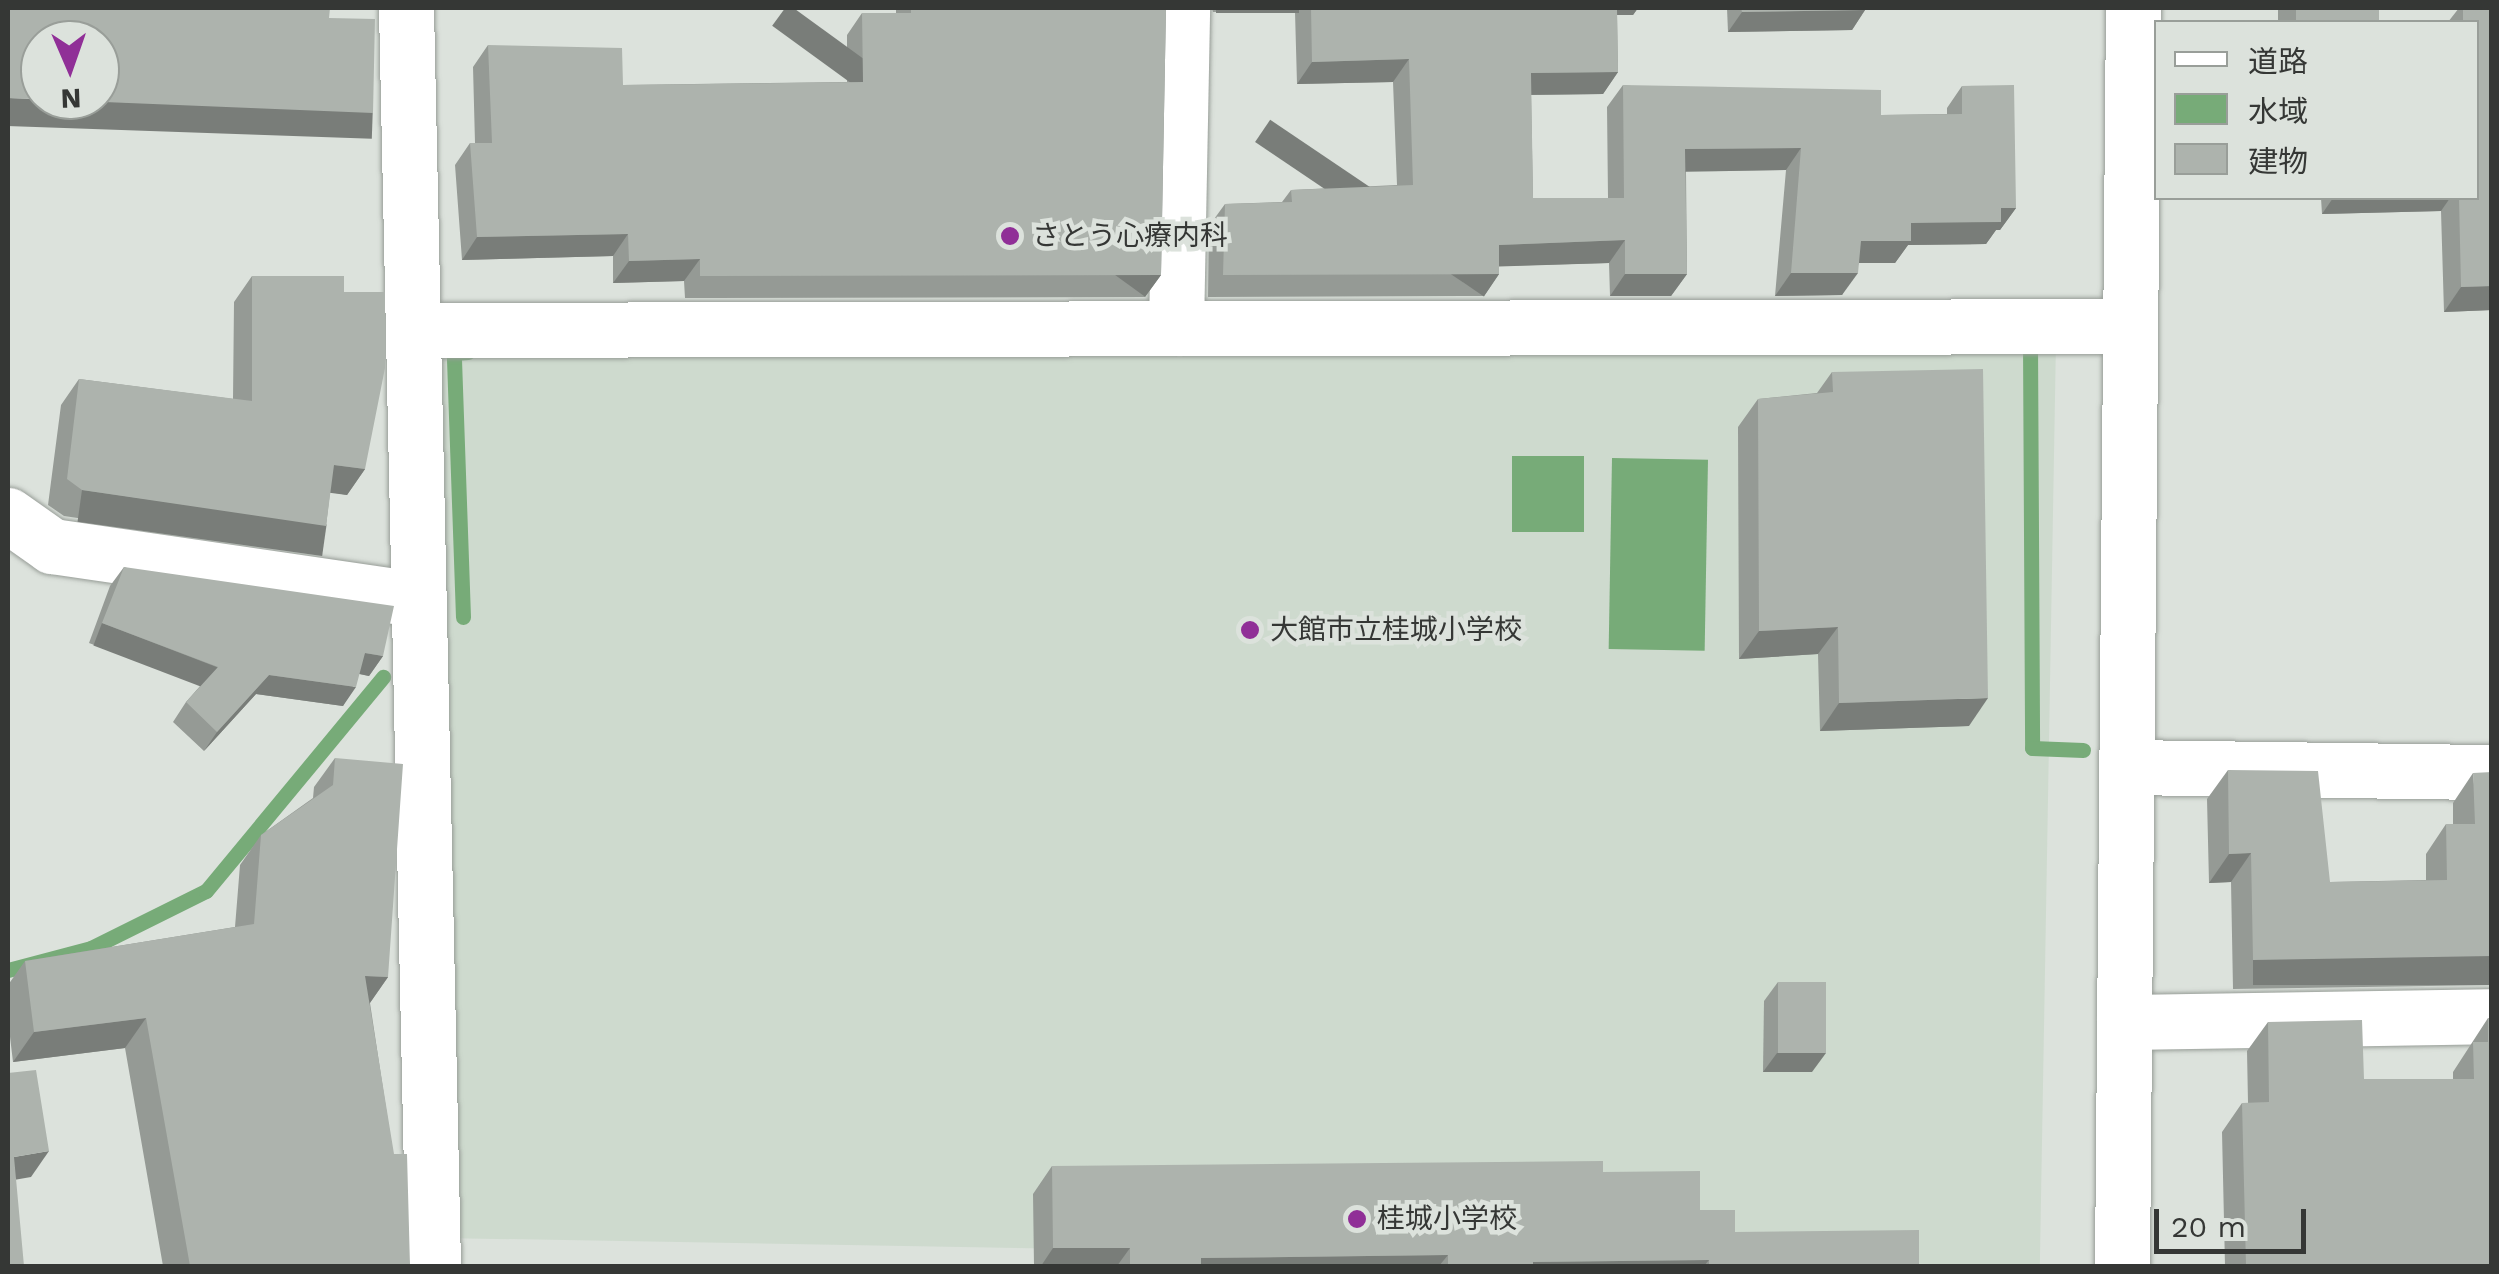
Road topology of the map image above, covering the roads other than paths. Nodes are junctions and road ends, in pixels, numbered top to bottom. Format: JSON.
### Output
{"nodes":[{"id":1,"x":406,"y":8,"type":"edge"},
{"id":2,"x":1182,"y":8,"type":"edge"},
{"id":3,"x":2133,"y":8,"type":"edge"},
{"id":4,"x":2130,"y":326,"type":"junction"},
{"id":5,"x":1176,"y":328,"type":"junction"},
{"id":6,"x":413,"y":330,"type":"junction"},
{"id":7,"x":8,"y":515,"type":"edge"},
{"id":8,"x":417,"y":599,"type":"junction"},
{"id":9,"x":2126,"y":767,"type":"junction"},
{"id":10,"x":2492,"y":772,"type":"edge"},
{"id":11,"x":2492,"y":1016,"type":"edge"},
{"id":12,"x":2124,"y":1022,"type":"junction"},
{"id":13,"x":433,"y":1266,"type":"edge"},
{"id":14,"x":2122,"y":1266,"type":"edge"}],
"edges":[{"from":1,"to":6,"type":"street"},
{"from":2,"to":5,"type":"street"},
{"from":3,"to":4,"type":"street"},
{"from":4,"to":5,"type":"street"},
{"from":4,"to":9,"type":"street"},
{"from":5,"to":6,"type":"street"},
{"from":6,"to":8,"type":"street"},
{"from":7,"to":8,"type":"street"},
{"from":8,"to":13,"type":"street"},
{"from":9,"to":10,"type":"street"},
{"from":9,"to":12,"type":"street"},
{"from":11,"to":12,"type":"street"},
{"from":12,"to":14,"type":"street"}]}
